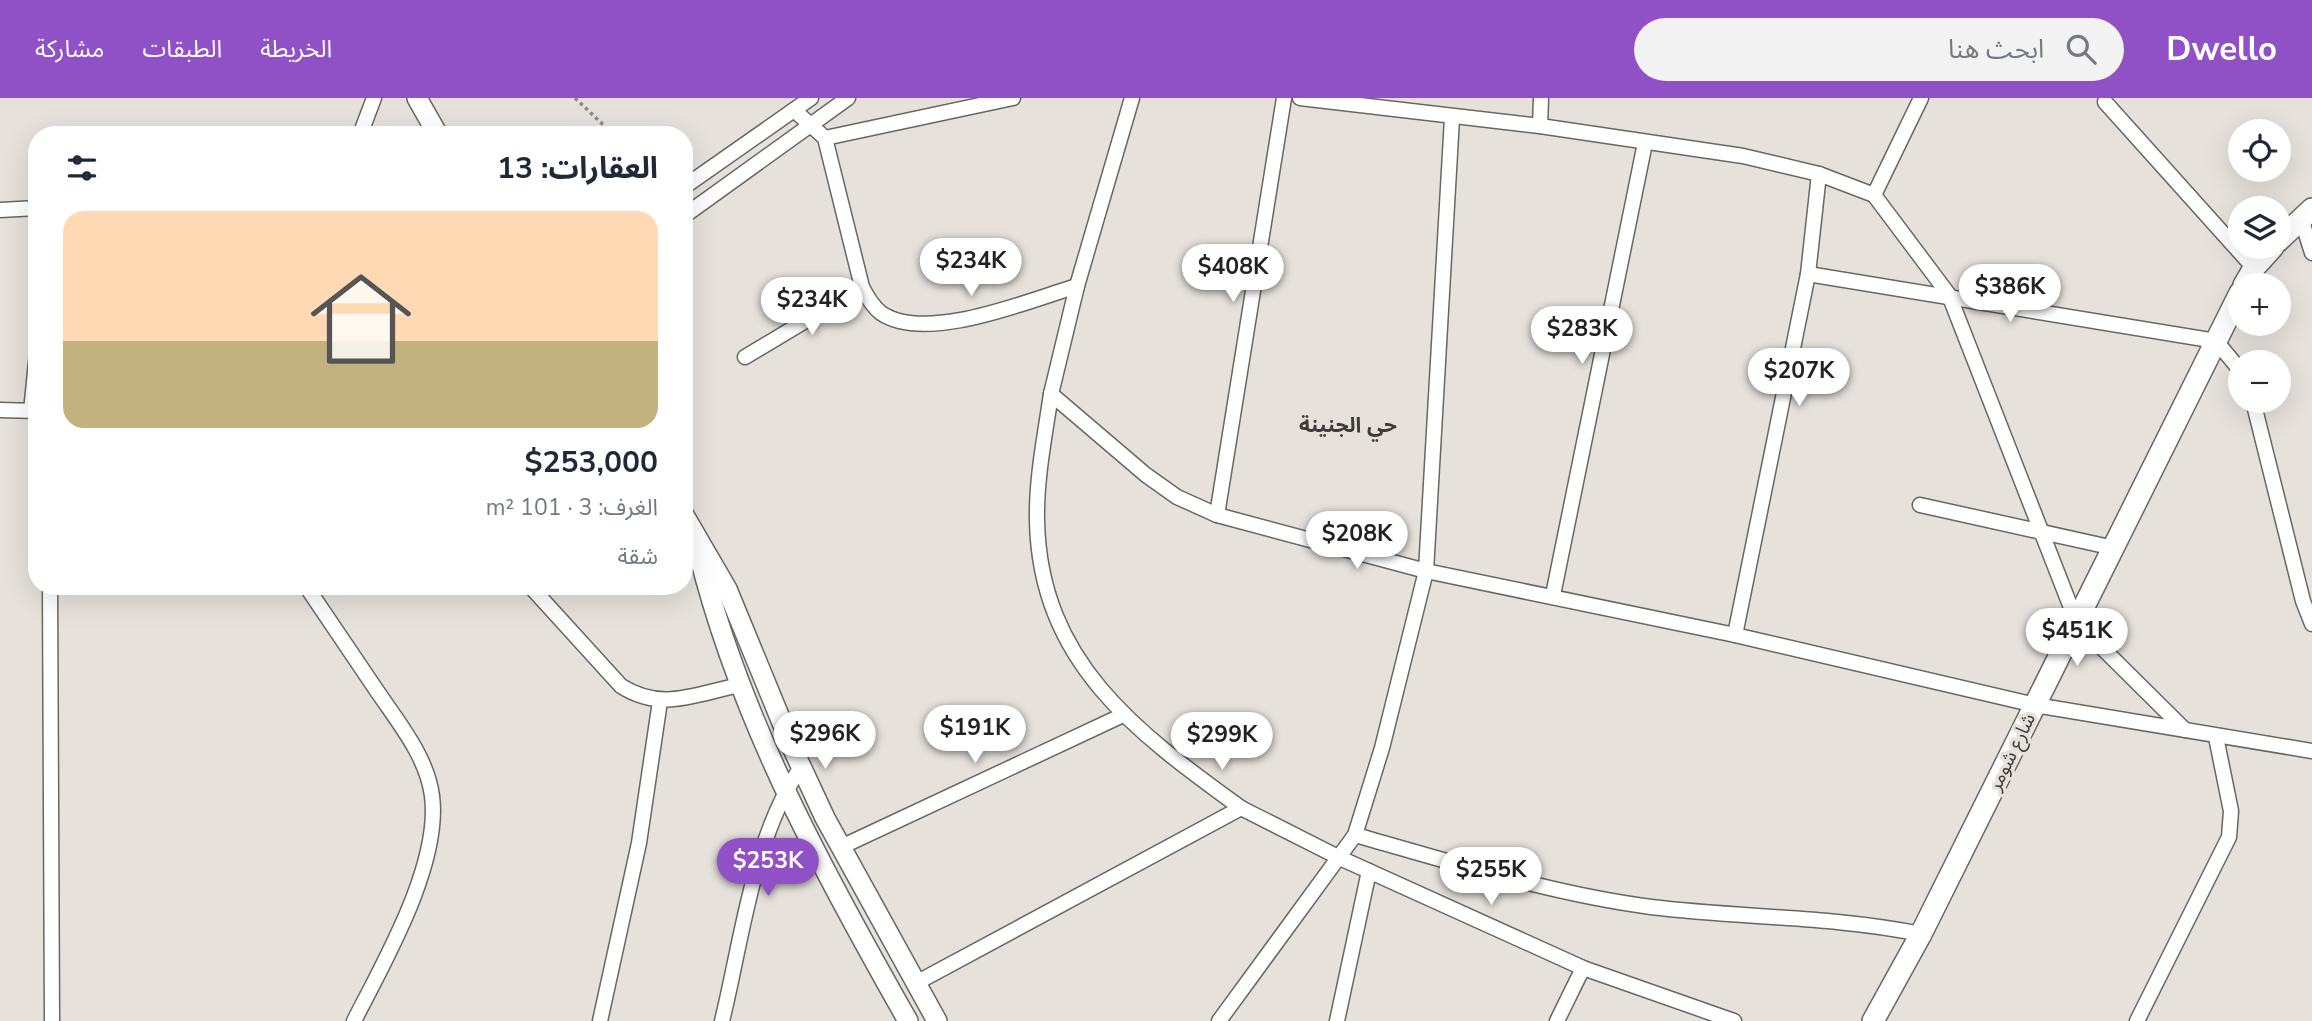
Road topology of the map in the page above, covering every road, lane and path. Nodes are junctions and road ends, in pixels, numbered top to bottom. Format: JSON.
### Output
{"nodes":[{"id":1,"x":374,"y":98,"type":"edge"},
{"id":2,"x":417,"y":98,"type":"edge"},
{"id":3,"x":575,"y":98,"type":"edge"},
{"id":4,"x":811,"y":98,"type":"edge"},
{"id":5,"x":848,"y":98,"type":"edge"},
{"id":6,"x":1013,"y":98,"type":"edge"},
{"id":7,"x":1132,"y":98,"type":"edge"},
{"id":8,"x":1284,"y":98,"type":"edge"},
{"id":9,"x":1300,"y":98,"type":"edge"},
{"id":10,"x":1541,"y":98,"type":"edge"},
{"id":11,"x":1921,"y":98,"type":"edge"},
{"id":12,"x":2105,"y":102,"type":"dead end"},
{"id":13,"x":1380,"y":103,"type":"edge"},
{"id":14,"x":794,"y":110,"type":"junction"},
{"id":15,"x":1452,"y":118,"type":"junction"},
{"id":16,"x":810,"y":125,"type":"junction"},
{"id":17,"x":363,"y":126,"type":"edge"},
{"id":18,"x":433,"y":126,"type":"edge"},
{"id":19,"x":605,"y":126,"type":"edge"},
{"id":20,"x":1540,"y":126,"type":"junction"},
{"id":21,"x":825,"y":138,"type":"junction"},
{"id":22,"x":1645,"y":143,"type":"junction"},
{"id":23,"x":1819,"y":174,"type":"junction"},
{"id":24,"x":693,"y":181,"type":"edge"},
{"id":25,"x":1874,"y":195,"type":"junction"},
{"id":26,"x":28,"y":208,"type":"edge"},
{"id":27,"x":0,"y":210,"type":"edge"},
{"id":28,"x":693,"y":210,"type":"edge"},
{"id":29,"x":2307,"y":214,"type":"edge"},
{"id":30,"x":2291,"y":229,"type":"edge"},
{"id":31,"x":2312,"y":253,"type":"edge"},
{"id":32,"x":2263,"y":259,"type":"edge"},
{"id":33,"x":2247,"y":273,"type":"edge"},
{"id":34,"x":2251,"y":273,"type":"edge"},
{"id":35,"x":1808,"y":274,"type":"junction"},
{"id":36,"x":1077,"y":286,"type":"junction"},
{"id":37,"x":862,"y":287,"type":"junction"},
{"id":38,"x":1949,"y":295,"type":"junction"},
{"id":39,"x":2228,"y":317,"type":"edge"},
{"id":40,"x":2216,"y":341,"type":"junction"},
{"id":41,"x":2228,"y":356,"type":"edge"},
{"id":42,"x":745,"y":357,"type":"dead end"},
{"id":43,"x":1051,"y":394,"type":"junction"},
{"id":44,"x":0,"y":411,"type":"edge"},
{"id":45,"x":28,"y":411,"type":"edge"},
{"id":46,"x":2256,"y":413,"type":"edge"},
{"id":47,"x":1920,"y":505,"type":"dead end"},
{"id":48,"x":1217,"y":515,"type":"junction"},
{"id":49,"x":694,"y":532,"type":"joint"},
{"id":50,"x":2039,"y":532,"type":"junction"},
{"id":51,"x":2114,"y":548,"type":"junction"},
{"id":52,"x":1426,"y":571,"type":"junction"},
{"id":53,"x":50,"y":595,"type":"edge"},
{"id":54,"x":312,"y":595,"type":"edge"},
{"id":55,"x":538,"y":595,"type":"edge"},
{"id":56,"x":1553,"y":595,"type":"junction"},
{"id":57,"x":2077,"y":623,"type":"junction"},
{"id":58,"x":2312,"y":624,"type":"edge"},
{"id":59,"x":1735,"y":635,"type":"junction"},
{"id":60,"x":740,"y":685,"type":"junction"},
{"id":61,"x":660,"y":701,"type":"junction"},
{"id":62,"x":2035,"y":705,"type":"junction"},
{"id":63,"x":1123,"y":715,"type":"junction"},
{"id":64,"x":2185,"y":730,"type":"junction"},
{"id":65,"x":2216,"y":737,"type":"junction"},
{"id":66,"x":2312,"y":751,"type":"edge"},
{"id":67,"x":801,"y":767,"type":"junction"},
{"id":68,"x":786,"y":789,"type":"junction"},
{"id":69,"x":1241,"y":808,"type":"junction"},
{"id":70,"x":1355,"y":835,"type":"junction"},
{"id":71,"x":841,"y":847,"type":"junction"},
{"id":72,"x":1340,"y":858,"type":"junction"},
{"id":73,"x":1369,"y":871,"type":"junction"},
{"id":74,"x":1921,"y":934,"type":"junction"},
{"id":75,"x":1583,"y":968,"type":"junction"},
{"id":76,"x":916,"y":983,"type":"junction"},
{"id":77,"x":51,"y":1021,"type":"edge"},
{"id":78,"x":354,"y":1021,"type":"edge"},
{"id":79,"x":600,"y":1021,"type":"edge"},
{"id":80,"x":722,"y":1021,"type":"edge"},
{"id":81,"x":908,"y":1021,"type":"edge"},
{"id":82,"x":937,"y":1021,"type":"edge"},
{"id":83,"x":1219,"y":1021,"type":"edge"},
{"id":84,"x":1337,"y":1021,"type":"edge"},
{"id":85,"x":1557,"y":1021,"type":"edge"},
{"id":86,"x":1734,"y":1021,"type":"edge"},
{"id":87,"x":1873,"y":1021,"type":"edge"},
{"id":88,"x":2137,"y":1021,"type":"edge"}],
"edges":[{"from":1,"to":17,"type":"street"},
{"from":2,"to":18,"type":"street"},
{"from":3,"to":19,"type":"path"},
{"from":4,"to":14,"type":"street"},
{"from":5,"to":16,"type":"street"},
{"from":6,"to":21,"type":"street"},
{"from":7,"to":36,"type":"street"},
{"from":8,"to":48,"type":"street"},
{"from":9,"to":13,"type":"street"},
{"from":10,"to":20,"type":"street"},
{"from":11,"to":25,"type":"street"},
{"from":12,"to":33,"type":"street"},
{"from":13,"to":15,"type":"street"},
{"from":14,"to":16,"type":"street"},
{"from":14,"to":24,"type":"street"},
{"from":15,"to":20,"type":"street"},
{"from":15,"to":52,"type":"street"},
{"from":16,"to":21,"type":"street"},
{"from":16,"to":28,"type":"street"},
{"from":20,"to":22,"type":"street"},
{"from":21,"to":37,"type":"street"},
{"from":22,"to":23,"type":"street"},
{"from":22,"to":56,"type":"street"},
{"from":23,"to":25,"type":"street"},
{"from":23,"to":35,"type":"street"},
{"from":25,"to":38,"type":"street"},
{"from":26,"to":27,"type":"street"},
{"from":29,"to":30,"type":"main road"},
{"from":29,"to":31,"type":"street"},
{"from":32,"to":34,"type":"main road"},
{"from":35,"to":38,"type":"street"},
{"from":35,"to":59,"type":"street"},
{"from":36,"to":37,"type":"street"},
{"from":36,"to":43,"type":"street"},
{"from":37,"to":42,"type":"street"},
{"from":38,"to":40,"type":"street"},
{"from":38,"to":50,"type":"street"},
{"from":39,"to":40,"type":"main road","name":"شارع شومر"},
{"from":40,"to":41,"type":"street"},
{"from":40,"to":51,"type":"main road","name":"شارع شومر"},
{"from":43,"to":48,"type":"street"},
{"from":43,"to":63,"type":"street"},
{"from":44,"to":45,"type":"street"},
{"from":46,"to":58,"type":"street"},
{"from":47,"to":50,"type":"street"},
{"from":48,"to":52,"type":"street"},
{"from":49,"to":60,"type":"street"},
{"from":49,"to":67,"type":"street"},
{"from":50,"to":51,"type":"street"},
{"from":50,"to":57,"type":"street"},
{"from":51,"to":57,"type":"main road","name":"شارع شومر"},
{"from":52,"to":56,"type":"street"},
{"from":52,"to":70,"type":"street"},
{"from":53,"to":77,"type":"street"},
{"from":54,"to":78,"type":"street"},
{"from":55,"to":61,"type":"street"},
{"from":56,"to":59,"type":"street"},
{"from":57,"to":62,"type":"main road","name":"شارع شومر"},
{"from":57,"to":64,"type":"street"},
{"from":59,"to":62,"type":"street"},
{"from":60,"to":61,"type":"street"},
{"from":60,"to":68,"type":"street"},
{"from":61,"to":79,"type":"street"},
{"from":62,"to":64,"type":"street"},
{"from":62,"to":74,"type":"main road","name":"شارع شومر"},
{"from":63,"to":69,"type":"street"},
{"from":63,"to":71,"type":"street"},
{"from":64,"to":65,"type":"street"},
{"from":65,"to":66,"type":"street"},
{"from":65,"to":88,"type":"street"},
{"from":67,"to":68,"type":"street"},
{"from":67,"to":71,"type":"street"},
{"from":68,"to":80,"type":"street"},
{"from":68,"to":81,"type":"street"},
{"from":69,"to":72,"type":"street"},
{"from":69,"to":76,"type":"street"},
{"from":70,"to":72,"type":"street"},
{"from":70,"to":74,"type":"street"},
{"from":71,"to":76,"type":"street"},
{"from":72,"to":73,"type":"street"},
{"from":72,"to":83,"type":"street"},
{"from":73,"to":75,"type":"street"},
{"from":73,"to":84,"type":"street"},
{"from":74,"to":87,"type":"main road","name":"شارع شومر"},
{"from":75,"to":85,"type":"street"},
{"from":75,"to":86,"type":"street"},
{"from":76,"to":82,"type":"street"}]}
